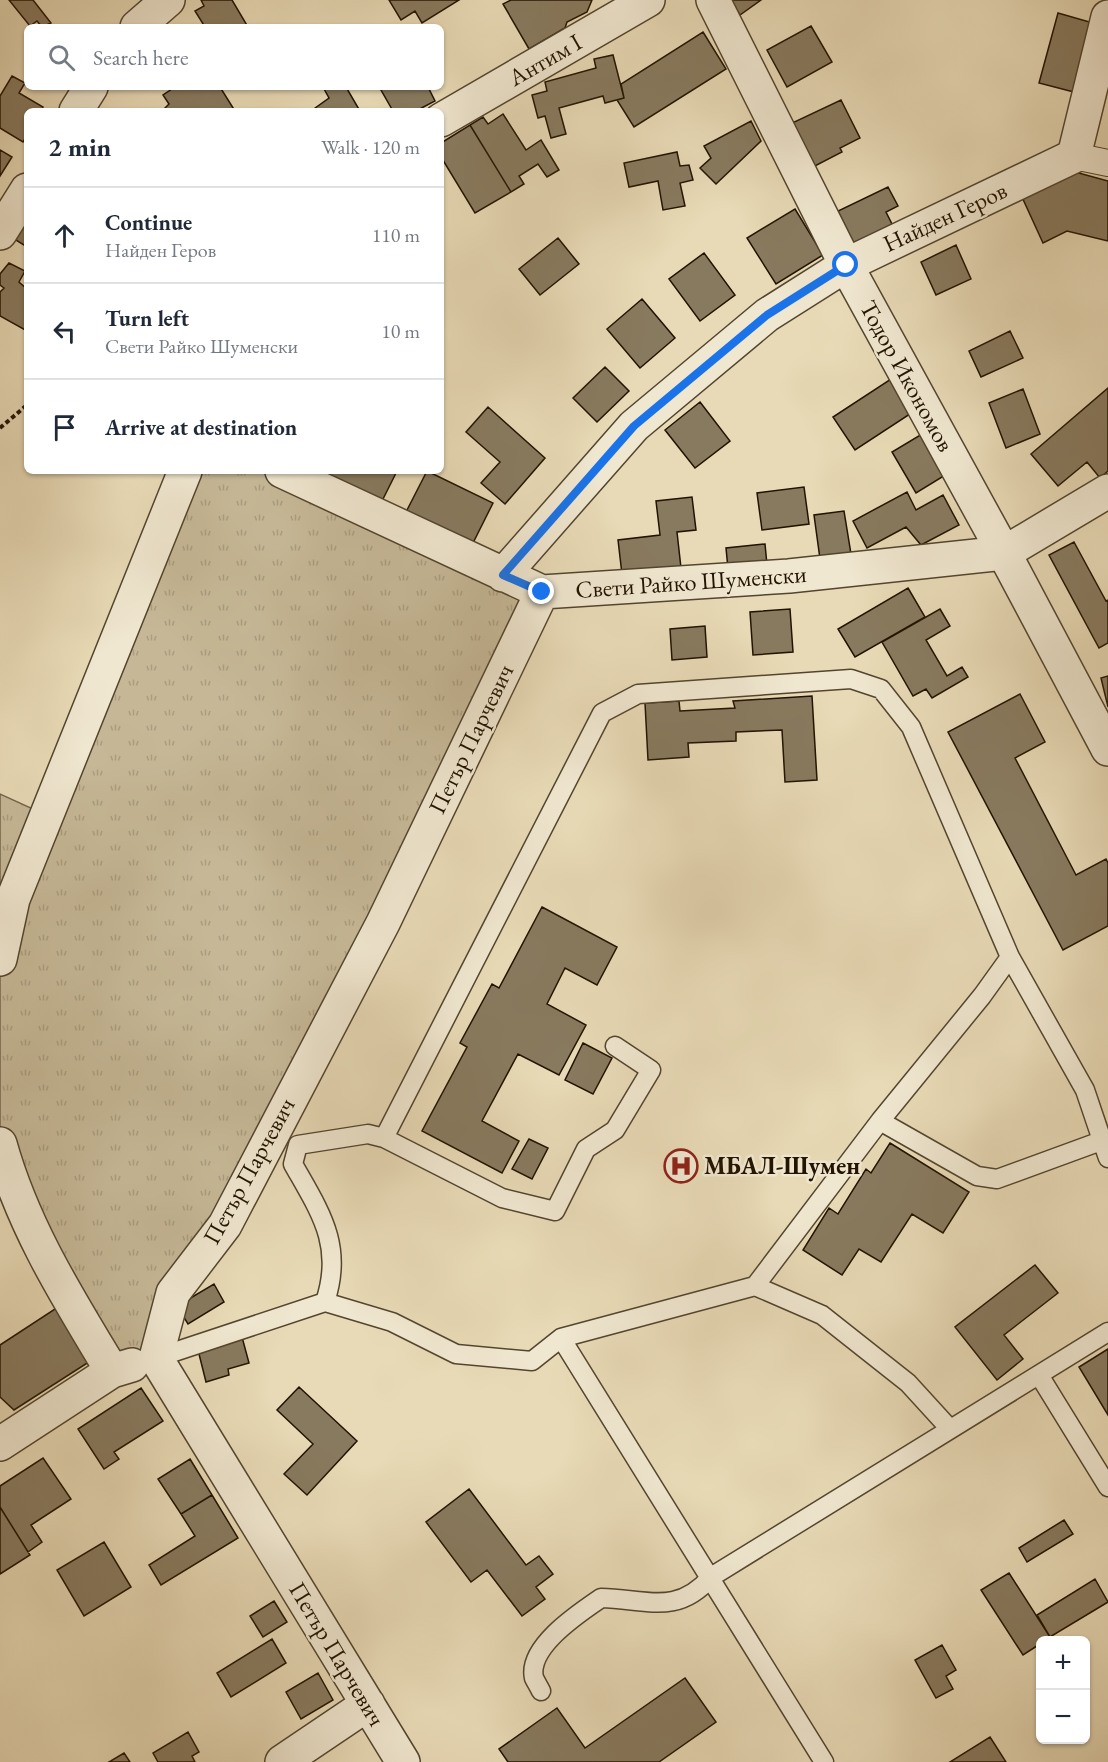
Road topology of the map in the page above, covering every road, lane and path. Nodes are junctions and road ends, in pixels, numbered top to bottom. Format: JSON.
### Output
{"nodes":[{"id":1,"x":168,"y":0,"type":"edge"},
{"id":2,"x":648,"y":0,"type":"edge"},
{"id":3,"x":713,"y":0,"type":"edge"},
{"id":4,"x":1108,"y":17,"type":"edge"},
{"id":5,"x":140,"y":24,"type":"edge"},
{"id":6,"x":89,"y":90,"type":"edge"},
{"id":7,"x":78,"y":108,"type":"edge"},
{"id":8,"x":444,"y":118,"type":"edge"},
{"id":9,"x":1074,"y":156,"type":"junction"},
{"id":10,"x":1108,"y":162,"type":"edge"},
{"id":11,"x":24,"y":195,"type":"edge"},
{"id":12,"x":0,"y":233,"type":"edge"},
{"id":13,"x":846,"y":265,"type":"junction"},
{"id":14,"x":24,"y":408,"type":"edge"},
{"id":15,"x":0,"y":428,"type":"edge"},
{"id":16,"x":184,"y":474,"type":"edge"},
{"id":17,"x":288,"y":474,"type":"edge"},
{"id":18,"x":1108,"y":491,"type":"edge"},
{"id":19,"x":1004,"y":553,"type":"junction"},
{"id":20,"x":503,"y":575,"type":"junction"},
{"id":21,"x":542,"y":592,"type":"junction"},
{"id":22,"x":1108,"y":749,"type":"edge"},
{"id":23,"x":1010,"y":957,"type":"junction"},
{"id":24,"x":0,"y":959,"type":"edge"},
{"id":25,"x":615,"y":1046,"type":"dead end"},
{"id":26,"x":880,"y":1121,"type":"junction"},
{"id":27,"x":384,"y":1138,"type":"junction"},
{"id":28,"x":0,"y":1144,"type":"edge"},
{"id":29,"x":1105,"y":1149,"type":"edge"},
{"id":30,"x":754,"y":1286,"type":"junction"},
{"id":31,"x":325,"y":1302,"type":"junction"},
{"id":32,"x":1108,"y":1332,"type":"edge"},
{"id":33,"x":561,"y":1338,"type":"junction"},
{"id":34,"x":156,"y":1358,"type":"junction"},
{"id":35,"x":112,"y":1371,"type":"junction"},
{"id":36,"x":1039,"y":1375,"type":"junction"},
{"id":37,"x":950,"y":1429,"type":"junction"},
{"id":38,"x":6,"y":1431,"type":"edge"},
{"id":39,"x":1108,"y":1487,"type":"edge"},
{"id":40,"x":711,"y":1577,"type":"junction"},
{"id":41,"x":541,"y":1691,"type":"dead end"},
{"id":42,"x":368,"y":1704,"type":"junction"},
{"id":43,"x":282,"y":1762,"type":"edge"},
{"id":44,"x":403,"y":1762,"type":"edge"},
{"id":45,"x":824,"y":1762,"type":"edge"}],
"edges":[{"from":1,"to":5,"type":"street"},
{"from":2,"to":8,"type":"street","name":"Антим I"},
{"from":3,"to":13,"type":"street","name":"Тодор Икономов"},
{"from":4,"to":9,"type":"street"},
{"from":6,"to":7,"type":"street"},
{"from":9,"to":10,"type":"street"},
{"from":9,"to":13,"type":"street","name":"Найден Геров"},
{"from":11,"to":12,"type":"street"},
{"from":13,"to":19,"type":"street","name":"Тодор Икономов"},
{"from":13,"to":20,"type":"street","name":"Найден Геров"},
{"from":14,"to":15,"type":"path"},
{"from":16,"to":24,"type":"street"},
{"from":17,"to":20,"type":"street","name":"Свети Райко Шуменски"},
{"from":18,"to":19,"type":"street","name":"Свети Райко Шуменски"},
{"from":19,"to":21,"type":"street","name":"Свети Райко Шуменски"},
{"from":19,"to":22,"type":"street","name":"Тодор Икономов"},
{"from":20,"to":21,"type":"street","name":"Свети Райко Шуменски"},
{"from":21,"to":34,"type":"street","name":"Петър Парчевич"},
{"from":23,"to":26,"type":"lane"},
{"from":23,"to":27,"type":"lane"},
{"from":23,"to":29,"type":"lane"},
{"from":25,"to":27,"type":"lane"},
{"from":26,"to":29,"type":"lane"},
{"from":26,"to":30,"type":"lane"},
{"from":27,"to":31,"type":"lane"},
{"from":28,"to":35,"type":"street"},
{"from":30,"to":33,"type":"lane"},
{"from":30,"to":37,"type":"lane"},
{"from":31,"to":33,"type":"lane"},
{"from":31,"to":34,"type":"lane"},
{"from":32,"to":36,"type":"lane"},
{"from":33,"to":40,"type":"lane"},
{"from":34,"to":35,"type":"street"},
{"from":34,"to":42,"type":"street","name":"Петър Парчевич"},
{"from":35,"to":38,"type":"street"},
{"from":36,"to":37,"type":"lane"},
{"from":36,"to":39,"type":"lane"},
{"from":37,"to":40,"type":"lane"},
{"from":40,"to":41,"type":"lane"},
{"from":40,"to":45,"type":"lane"},
{"from":42,"to":43,"type":"street"},
{"from":42,"to":44,"type":"street","name":"Петър Парчевич"}]}
